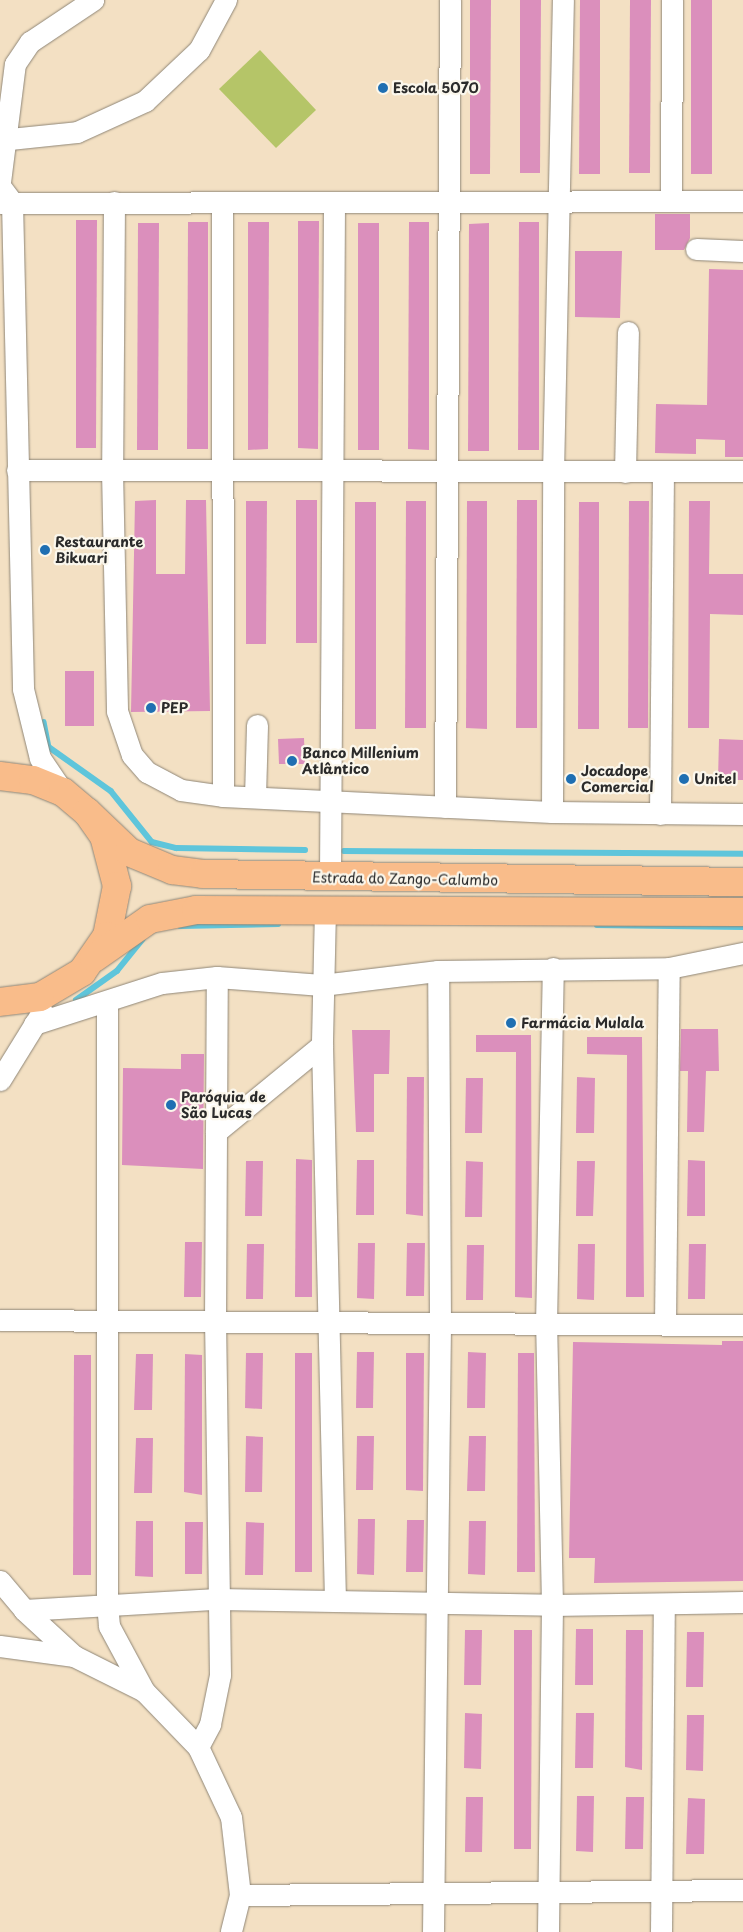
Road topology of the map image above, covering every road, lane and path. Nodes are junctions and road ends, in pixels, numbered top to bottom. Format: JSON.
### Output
{"nodes":[{"id":1,"x":93,"y":0,"type":"edge"},
{"id":2,"x":226,"y":0,"type":"edge"},
{"id":3,"x":450,"y":0,"type":"edge"},
{"id":4,"x":563,"y":0,"type":"edge"},
{"id":5,"x":672,"y":0,"type":"edge"},
{"id":6,"x":2,"y":140,"type":"edge"},
{"id":7,"x":0,"y":182,"type":"edge"},
{"id":8,"x":4,"y":197,"type":"edge"},
{"id":9,"x":449,"y":201,"type":"junction"},
{"id":10,"x":558,"y":201,"type":"junction"},
{"id":11,"x":671,"y":201,"type":"junction"},
{"id":12,"x":743,"y":201,"type":"edge"},
{"id":13,"x":114,"y":202,"type":"junction"},
{"id":14,"x":222,"y":203,"type":"junction"},
{"id":15,"x":334,"y":205,"type":"junction"},
{"id":16,"x":696,"y":249,"type":"dead end"},
{"id":17,"x":743,"y":251,"type":"edge"},
{"id":18,"x":628,"y":332,"type":"dead end"},
{"id":19,"x":225,"y":469,"type":"junction"},
{"id":20,"x":446,"y":469,"type":"junction"},
{"id":21,"x":16,"y":470,"type":"junction"},
{"id":22,"x":112,"y":470,"type":"junction"},
{"id":23,"x":333,"y":471,"type":"junction"},
{"id":24,"x":625,"y":472,"type":"junction"},
{"id":25,"x":662,"y":472,"type":"junction"},
{"id":26,"x":743,"y":472,"type":"edge"},
{"id":27,"x":553,"y":473,"type":"junction"},
{"id":28,"x":257,"y":726,"type":"dead end"},
{"id":29,"x":0,"y":776,"type":"edge"},
{"id":30,"x":63,"y":792,"type":"junction"},
{"id":31,"x":223,"y":796,"type":"junction"},
{"id":32,"x":255,"y":797,"type":"junction"},
{"id":33,"x":330,"y":802,"type":"junction"},
{"id":34,"x":445,"y":807,"type":"junction"},
{"id":35,"x":87,"y":812,"type":"junction"},
{"id":36,"x":552,"y":812,"type":"junction"},
{"id":37,"x":660,"y":814,"type":"junction"},
{"id":38,"x":743,"y":814,"type":"edge"},
{"id":39,"x":330,"y":878,"type":"junction"},
{"id":40,"x":743,"y":882,"type":"edge"},
{"id":41,"x":325,"y":909,"type":"junction"},
{"id":42,"x":743,"y":912,"type":"edge"},
{"id":43,"x":743,"y":953,"type":"edge"},
{"id":44,"x":94,"y":958,"type":"junction"},
{"id":45,"x":552,"y":968,"type":"junction"},
{"id":46,"x":669,"y":968,"type":"junction"},
{"id":47,"x":438,"y":971,"type":"junction"},
{"id":48,"x":217,"y":977,"type":"junction"},
{"id":49,"x":67,"y":983,"type":"junction"},
{"id":50,"x":322,"y":985,"type":"junction"},
{"id":51,"x":0,"y":1002,"type":"edge"},
{"id":52,"x":107,"y":1002,"type":"junction"},
{"id":53,"x":34,"y":1024,"type":"junction"},
{"id":54,"x":322,"y":1044,"type":"junction"},
{"id":55,"x":0,"y":1080,"type":"edge"},
{"id":56,"x":216,"y":1132,"type":"junction"},
{"id":57,"x":0,"y":1320,"type":"edge"},
{"id":58,"x":104,"y":1321,"type":"junction"},
{"id":59,"x":326,"y":1321,"type":"junction"},
{"id":60,"x":440,"y":1323,"type":"junction"},
{"id":61,"x":215,"y":1324,"type":"junction"},
{"id":62,"x":665,"y":1324,"type":"junction"},
{"id":63,"x":546,"y":1325,"type":"junction"},
{"id":64,"x":743,"y":1325,"type":"edge"},
{"id":65,"x":0,"y":1581,"type":"edge"},
{"id":66,"x":217,"y":1599,"type":"junction"},
{"id":67,"x":335,"y":1600,"type":"junction"},
{"id":68,"x":743,"y":1602,"type":"edge"},
{"id":69,"x":107,"y":1603,"type":"junction"},
{"id":70,"x":438,"y":1603,"type":"junction"},
{"id":71,"x":552,"y":1605,"type":"junction"},
{"id":72,"x":664,"y":1606,"type":"junction"},
{"id":73,"x":24,"y":1610,"type":"junction"},
{"id":74,"x":0,"y":1646,"type":"edge"},
{"id":75,"x":74,"y":1656,"type":"junction"},
{"id":76,"x":144,"y":1691,"type":"junction"},
{"id":77,"x":198,"y":1746,"type":"junction"},
{"id":78,"x":546,"y":1890,"type":"junction"},
{"id":79,"x":743,"y":1890,"type":"edge"},
{"id":80,"x":663,"y":1891,"type":"junction"},
{"id":81,"x":433,"y":1894,"type":"junction"},
{"id":82,"x":240,"y":1895,"type":"junction"},
{"id":83,"x":231,"y":1932,"type":"edge"},
{"id":84,"x":433,"y":1932,"type":"edge"},
{"id":85,"x":548,"y":1932,"type":"edge"},
{"id":86,"x":662,"y":1932,"type":"edge"}],
"edges":[{"from":1,"to":6,"type":"street"},
{"from":2,"to":6,"type":"street"},
{"from":3,"to":9,"type":"street"},
{"from":4,"to":10,"type":"street"},
{"from":5,"to":11,"type":"street"},
{"from":6,"to":7,"type":"street"},
{"from":8,"to":13,"type":"street"},
{"from":8,"to":21,"type":"street"},
{"from":9,"to":10,"type":"street"},
{"from":9,"to":15,"type":"street"},
{"from":9,"to":20,"type":"street"},
{"from":10,"to":11,"type":"street"},
{"from":10,"to":27,"type":"street"},
{"from":11,"to":12,"type":"street"},
{"from":13,"to":14,"type":"street"},
{"from":13,"to":22,"type":"street"},
{"from":14,"to":15,"type":"street"},
{"from":14,"to":19,"type":"street"},
{"from":15,"to":23,"type":"street"},
{"from":16,"to":17,"type":"street"},
{"from":18,"to":24,"type":"street"},
{"from":19,"to":22,"type":"street"},
{"from":19,"to":23,"type":"street"},
{"from":19,"to":31,"type":"street"},
{"from":20,"to":23,"type":"street"},
{"from":20,"to":27,"type":"street"},
{"from":20,"to":34,"type":"street"},
{"from":21,"to":22,"type":"street"},
{"from":21,"to":30,"type":"street"},
{"from":22,"to":31,"type":"street"},
{"from":23,"to":33,"type":"street"},
{"from":24,"to":25,"type":"street"},
{"from":24,"to":27,"type":"street"},
{"from":25,"to":26,"type":"street"},
{"from":25,"to":37,"type":"street"},
{"from":27,"to":36,"type":"street"},
{"from":28,"to":32,"type":"street"},
{"from":29,"to":30,"type":"main road"},
{"from":30,"to":35,"type":"main road"},
{"from":31,"to":32,"type":"street"},
{"from":32,"to":33,"type":"street"},
{"from":33,"to":34,"type":"street"},
{"from":33,"to":39,"type":"street"},
{"from":34,"to":36,"type":"street"},
{"from":35,"to":39,"type":"main road","name":"Estrada do Zango-Calumbo"},
{"from":35,"to":44,"type":"main road"},
{"from":36,"to":37,"type":"street"},
{"from":37,"to":38,"type":"street"},
{"from":39,"to":40,"type":"main road","name":"Estrada do Zango-Calumbo"},
{"from":41,"to":42,"type":"main road"},
{"from":41,"to":44,"type":"main road"},
{"from":41,"to":50,"type":"street"},
{"from":43,"to":46,"type":"street"},
{"from":44,"to":49,"type":"main road"},
{"from":45,"to":46,"type":"street"},
{"from":45,"to":47,"type":"street"},
{"from":45,"to":63,"type":"street"},
{"from":46,"to":62,"type":"street"},
{"from":47,"to":50,"type":"street"},
{"from":47,"to":60,"type":"street"},
{"from":48,"to":50,"type":"street"},
{"from":48,"to":52,"type":"street"},
{"from":48,"to":56,"type":"street"},
{"from":49,"to":51,"type":"main road"},
{"from":49,"to":53,"type":"street"},
{"from":50,"to":54,"type":"street"},
{"from":52,"to":53,"type":"street"},
{"from":52,"to":58,"type":"street"},
{"from":53,"to":55,"type":"street"},
{"from":54,"to":56,"type":"street"},
{"from":54,"to":59,"type":"street"},
{"from":56,"to":61,"type":"street"},
{"from":57,"to":58,"type":"street"},
{"from":58,"to":61,"type":"street"},
{"from":58,"to":69,"type":"street"},
{"from":59,"to":60,"type":"street"},
{"from":59,"to":61,"type":"street"},
{"from":59,"to":67,"type":"street"},
{"from":60,"to":63,"type":"street"},
{"from":60,"to":70,"type":"street"},
{"from":61,"to":66,"type":"street"},
{"from":62,"to":63,"type":"street"},
{"from":62,"to":64,"type":"street"},
{"from":63,"to":71,"type":"street"},
{"from":65,"to":73,"type":"street"},
{"from":66,"to":67,"type":"street"},
{"from":66,"to":69,"type":"street"},
{"from":66,"to":77,"type":"street"},
{"from":67,"to":70,"type":"street"},
{"from":68,"to":72,"type":"street"},
{"from":69,"to":73,"type":"street"},
{"from":69,"to":76,"type":"street"},
{"from":70,"to":71,"type":"street"},
{"from":70,"to":81,"type":"street"},
{"from":71,"to":72,"type":"street"},
{"from":71,"to":78,"type":"street"},
{"from":72,"to":80,"type":"street"},
{"from":73,"to":75,"type":"street"},
{"from":74,"to":75,"type":"street"},
{"from":75,"to":76,"type":"street"},
{"from":76,"to":77,"type":"street"},
{"from":77,"to":82,"type":"street"},
{"from":78,"to":80,"type":"street"},
{"from":78,"to":81,"type":"street"},
{"from":78,"to":85,"type":"street"},
{"from":79,"to":80,"type":"street"},
{"from":80,"to":86,"type":"street"},
{"from":81,"to":82,"type":"street"},
{"from":81,"to":84,"type":"street"},
{"from":82,"to":83,"type":"street"}]}
